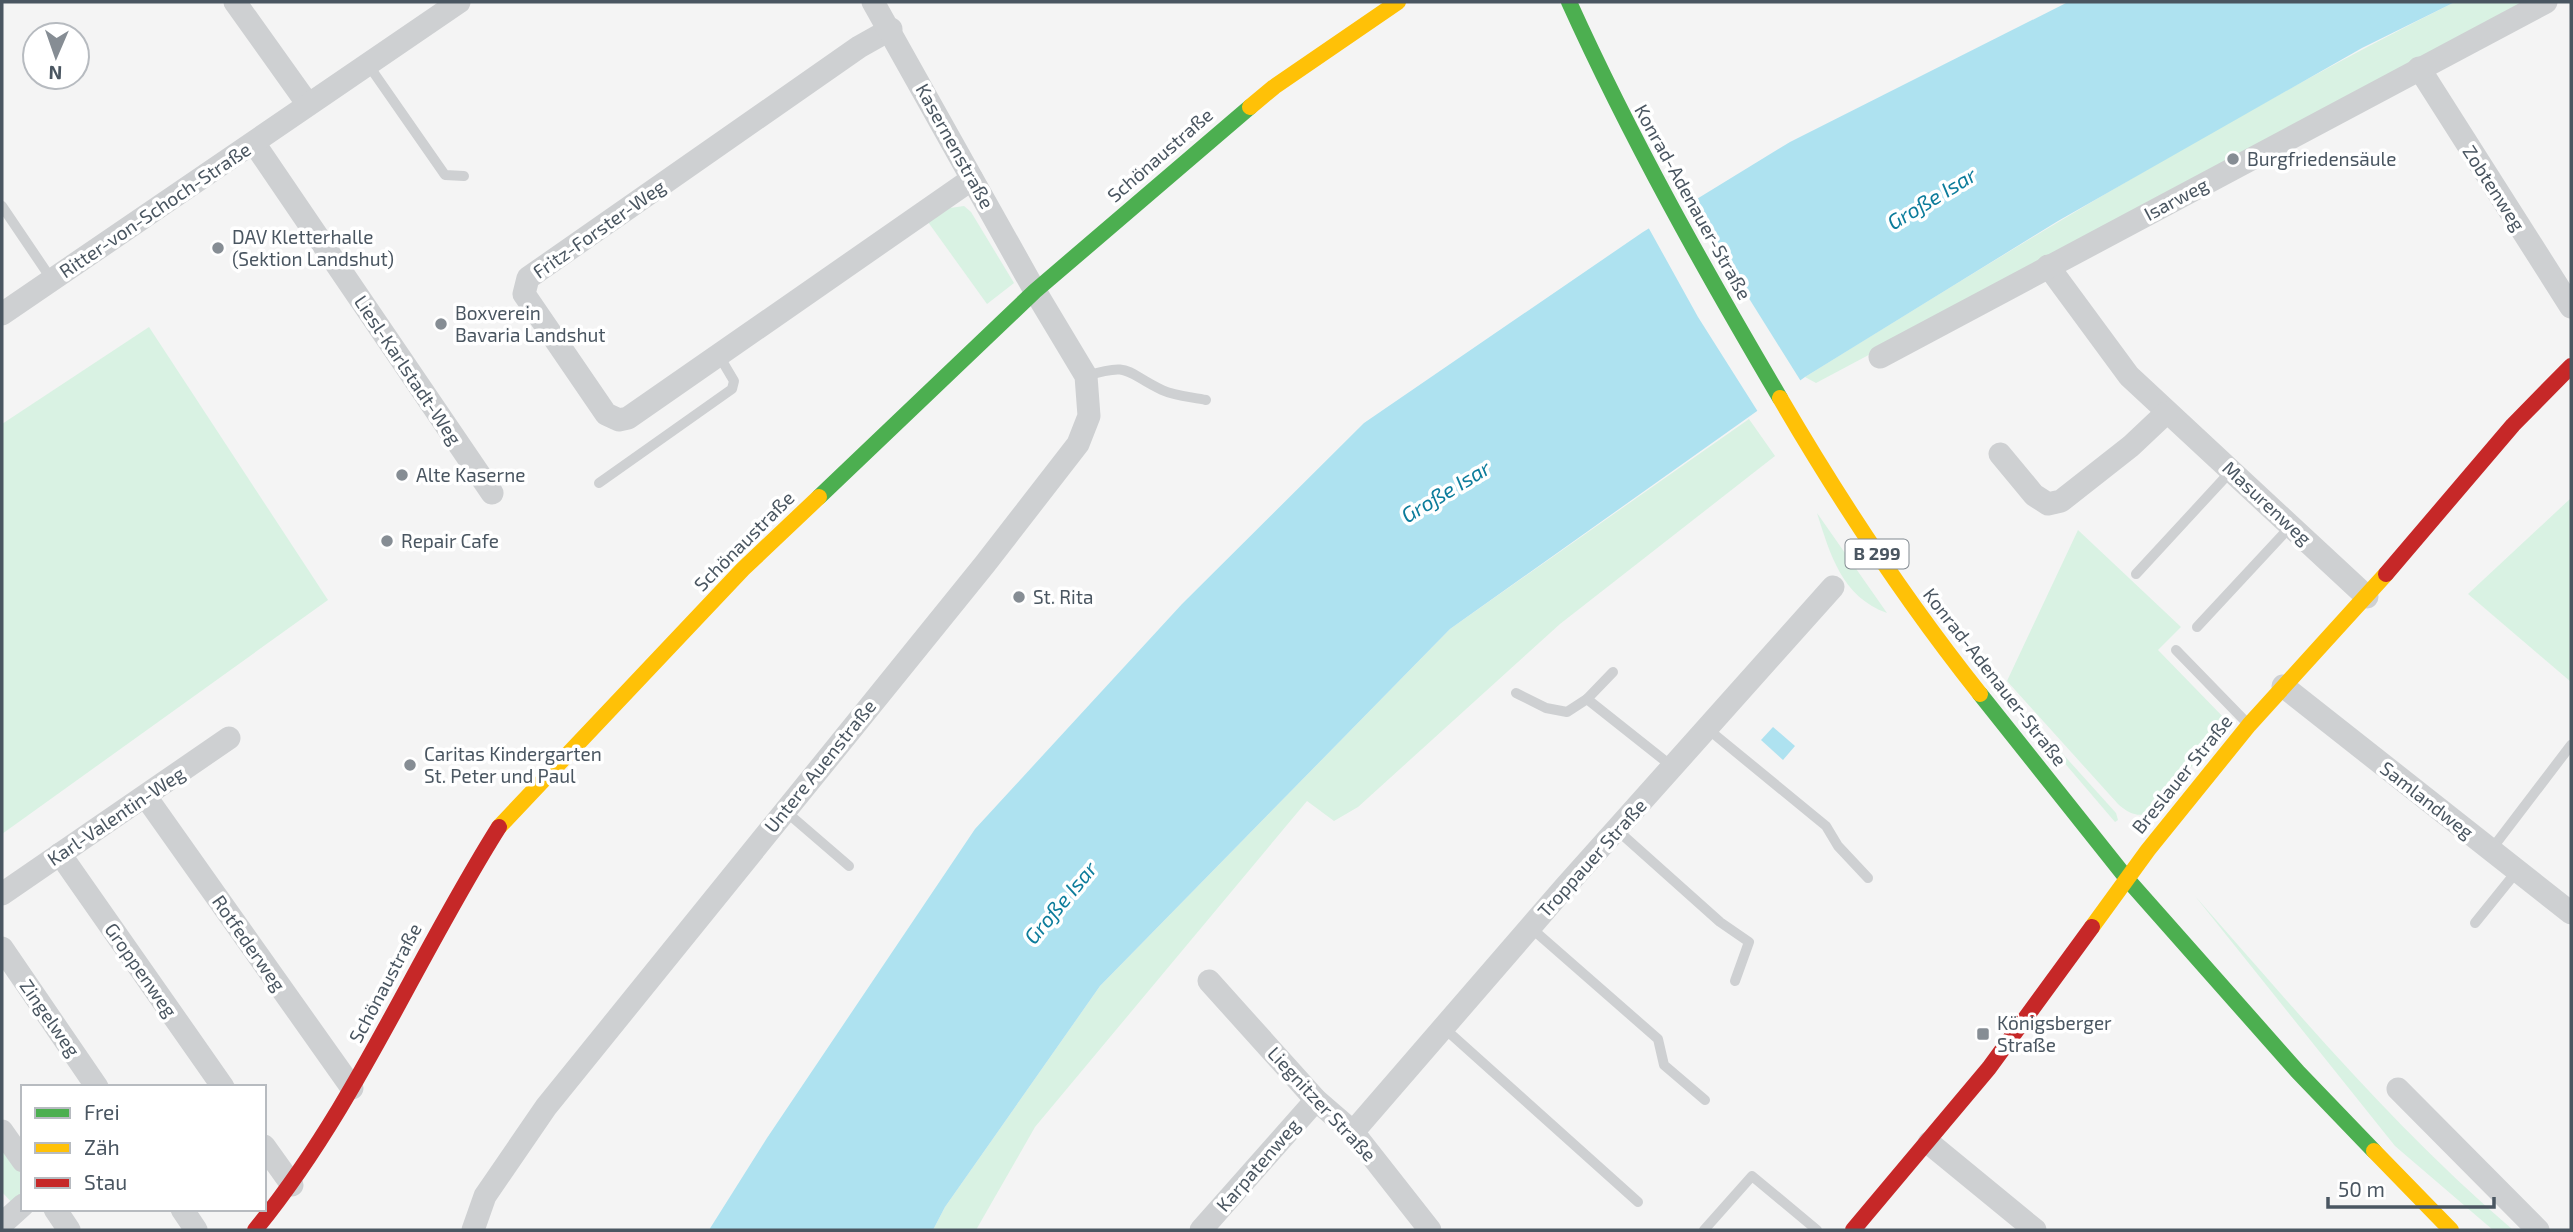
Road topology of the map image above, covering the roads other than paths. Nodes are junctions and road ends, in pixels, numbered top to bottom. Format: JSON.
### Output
{"nodes":[{"id":1,"x":235,"y":2,"type":"edge"},
{"id":2,"x":459,"y":2,"type":"edge"},
{"id":3,"x":873,"y":2,"type":"edge"},
{"id":4,"x":1398,"y":2,"type":"edge"},
{"id":5,"x":1569,"y":2,"type":"edge"},
{"id":6,"x":2546,"y":2,"type":"edge"},
{"id":7,"x":891,"y":29,"type":"junction"},
{"id":8,"x":367,"y":63,"type":"junction"},
{"id":9,"x":2419,"y":68,"type":"junction"},
{"id":10,"x":307,"y":103,"type":"junction"},
{"id":11,"x":254,"y":143,"type":"junction"},
{"id":12,"x":464,"y":176,"type":"dead end"},
{"id":13,"x":972,"y":179,"type":"junction"},
{"id":14,"x":2,"y":206,"type":"edge"},
{"id":15,"x":2048,"y":266,"type":"junction"},
{"id":16,"x":52,"y":280,"type":"junction"},
{"id":17,"x":1035,"y":291,"type":"junction"},
{"id":18,"x":2571,"y":307,"type":"edge"},
{"id":19,"x":2,"y":314,"type":"edge"},
{"id":20,"x":718,"y":354,"type":"junction"},
{"id":21,"x":1880,"y":357,"type":"dead end"},
{"id":22,"x":2571,"y":366,"type":"edge"},
{"id":23,"x":1086,"y":376,"type":"junction"},
{"id":24,"x":1206,"y":400,"type":"dead end"},
{"id":25,"x":2166,"y":413,"type":"junction"},
{"id":26,"x":2000,"y":454,"type":"dead end"},
{"id":27,"x":2454,"y":468,"type":"dead end"},
{"id":28,"x":2232,"y":470,"type":"junction"},
{"id":29,"x":2467,"y":481,"type":"junction"},
{"id":30,"x":599,"y":482,"type":"dead end"},
{"id":31,"x":492,"y":493,"type":"dead end"},
{"id":32,"x":2291,"y":526,"type":"junction"},
{"id":33,"x":2136,"y":574,"type":"dead end"},
{"id":34,"x":1833,"y":587,"type":"dead end"},
{"id":35,"x":2367,"y":597,"type":"junction"},
{"id":36,"x":2197,"y":627,"type":"dead end"},
{"id":37,"x":2176,"y":650,"type":"dead end"},
{"id":38,"x":1613,"y":672,"type":"dead end"},
{"id":39,"x":2283,"y":686,"type":"junction"},
{"id":40,"x":1516,"y":693,"type":"dead end"},
{"id":41,"x":1587,"y":699,"type":"junction"},
{"id":42,"x":2249,"y":725,"type":"junction"},
{"id":43,"x":1709,"y":730,"type":"junction"},
{"id":44,"x":229,"y":738,"type":"dead end"},
{"id":45,"x":2571,"y":745,"type":"edge"},
{"id":46,"x":1674,"y":768,"type":"junction"},
{"id":47,"x":146,"y":797,"type":"junction"},
{"id":48,"x":784,"y":810,"type":"junction"},
{"id":49,"x":1617,"y":830,"type":"junction"},
{"id":50,"x":2491,"y":850,"type":"junction"},
{"id":51,"x":60,"y":854,"type":"junction"},
{"id":52,"x":849,"y":866,"type":"dead end"},
{"id":53,"x":2517,"y":871,"type":"junction"},
{"id":54,"x":1868,"y":878,"type":"dead end"},
{"id":55,"x":2128,"y":880,"type":"junction"},
{"id":56,"x":2,"y":894,"type":"edge"},
{"id":57,"x":2570,"y":909,"type":"edge"},
{"id":58,"x":2474,"y":923,"type":"dead end"},
{"id":59,"x":1530,"y":927,"type":"junction"},
{"id":60,"x":2,"y":948,"type":"edge"},
{"id":61,"x":1209,"y":981,"type":"dead end"},
{"id":62,"x":1735,"y":981,"type":"dead end"},
{"id":63,"x":1444,"y":1028,"type":"junction"},
{"id":64,"x":96,"y":1085,"type":"edge"},
{"id":65,"x":222,"y":1085,"type":"edge"},
{"id":66,"x":352,"y":1088,"type":"junction"},
{"id":67,"x":2398,"y":1089,"type":"dead end"},
{"id":68,"x":1316,"y":1100,"type":"junction"},
{"id":69,"x":1705,"y":1100,"type":"dead end"},
{"id":70,"x":2,"y":1131,"type":"edge"},
{"id":71,"x":1353,"y":1132,"type":"junction"},
{"id":72,"x":1929,"y":1143,"type":"junction"},
{"id":73,"x":266,"y":1149,"type":"edge"},
{"id":74,"x":21,"y":1158,"type":"edge"},
{"id":75,"x":292,"y":1185,"type":"junction"},
{"id":76,"x":1638,"y":1202,"type":"dead end"},
{"id":77,"x":21,"y":1207,"type":"edge"},
{"id":78,"x":56,"y":1211,"type":"edge"},
{"id":79,"x":183,"y":1211,"type":"edge"},
{"id":80,"x":2,"y":1224,"type":"edge"},
{"id":81,"x":69,"y":1230,"type":"edge"},
{"id":82,"x":196,"y":1230,"type":"edge"},
{"id":83,"x":255,"y":1230,"type":"edge"},
{"id":84,"x":473,"y":1230,"type":"edge"},
{"id":85,"x":1201,"y":1230,"type":"edge"},
{"id":86,"x":1430,"y":1230,"type":"edge"},
{"id":87,"x":1704,"y":1230,"type":"edge"},
{"id":88,"x":1817,"y":1230,"type":"edge"},
{"id":89,"x":1853,"y":1230,"type":"edge"},
{"id":90,"x":2035,"y":1230,"type":"edge"},
{"id":91,"x":2451,"y":1230,"type":"edge"},
{"id":92,"x":2538,"y":1230,"type":"edge"}],
"edges":[{"from":1,"to":10,"type":"street"},
{"from":2,"to":8,"type":"street","name":"Ritter-von-Schoch-Straße"},
{"from":3,"to":7,"type":"street","name":"Kasernenstraße"},
{"from":4,"to":17,"type":"street","name":"Schönaustraße"},
{"from":5,"to":55,"type":"street","name":"Konrad-Adenauer-Straße","number":"B 299"},
{"from":6,"to":9,"type":"street","name":"Isarweg"},
{"from":7,"to":13,"type":"street","name":"Kasernenstraße"},
{"from":7,"to":20,"type":"street","name":"Fritz-Forster-Weg"},
{"from":8,"to":10,"type":"street","name":"Ritter-von-Schoch-Straße"},
{"from":8,"to":12,"type":"lane"},
{"from":9,"to":15,"type":"street","name":"Isarweg"},
{"from":9,"to":18,"type":"street","name":"Zobtenweg"},
{"from":10,"to":11,"type":"street","name":"Ritter-von-Schoch-Straße"},
{"from":11,"to":16,"type":"street","name":"Ritter-von-Schoch-Straße"},
{"from":11,"to":31,"type":"street","name":"Liesl-Karlstadt-Weg"},
{"from":13,"to":17,"type":"street","name":"Kasernenstraße"},
{"from":13,"to":20,"type":"street","name":"Fritz-Forster-Weg"},
{"from":14,"to":16,"type":"lane"},
{"from":15,"to":21,"type":"street","name":"Isarweg"},
{"from":15,"to":25,"type":"street","name":"Masurenweg"},
{"from":16,"to":19,"type":"street","name":"Ritter-von-Schoch-Straße"},
{"from":17,"to":23,"type":"street","name":"Untere Auenstraße"},
{"from":17,"to":66,"type":"street","name":"Schönaustraße"},
{"from":20,"to":30,"type":"lane"},
{"from":22,"to":29,"type":"street","name":"Breslauer Straße"},
{"from":23,"to":24,"type":"lane"},
{"from":23,"to":48,"type":"street","name":"Untere Auenstraße"},
{"from":25,"to":26,"type":"street"},
{"from":25,"to":28,"type":"street","name":"Masurenweg"},
{"from":27,"to":29,"type":"lane"},
{"from":28,"to":32,"type":"street","name":"Masurenweg"},
{"from":28,"to":33,"type":"lane"},
{"from":29,"to":35,"type":"street","name":"Breslauer Straße"},
{"from":32,"to":35,"type":"street","name":"Masurenweg"},
{"from":32,"to":36,"type":"lane"},
{"from":34,"to":43,"type":"street","name":"Troppauer Straße"},
{"from":35,"to":39,"type":"street","name":"Breslauer Straße"},
{"from":37,"to":42,"type":"lane"},
{"from":38,"to":41,"type":"lane"},
{"from":39,"to":42,"type":"street","name":"Breslauer Straße"},
{"from":39,"to":50,"type":"street","name":"Samlandweg"},
{"from":40,"to":41,"type":"lane"},
{"from":41,"to":46,"type":"lane"},
{"from":42,"to":55,"type":"street","name":"Breslauer Straße"},
{"from":43,"to":46,"type":"street","name":"Troppauer Straße"},
{"from":43,"to":54,"type":"lane"},
{"from":44,"to":47,"type":"street","name":"Karl-Valentin-Weg"},
{"from":45,"to":50,"type":"lane"},
{"from":46,"to":49,"type":"street","name":"Troppauer Straße"},
{"from":47,"to":51,"type":"street","name":"Karl-Valentin-Weg"},
{"from":47,"to":66,"type":"street","name":"Rotfederweg"},
{"from":48,"to":52,"type":"lane"},
{"from":48,"to":84,"type":"street","name":"Untere Auenstraße"},
{"from":49,"to":59,"type":"street","name":"Troppauer Straße"},
{"from":49,"to":62,"type":"lane"},
{"from":50,"to":53,"type":"street","name":"Samlandweg"},
{"from":51,"to":56,"type":"street","name":"Karl-Valentin-Weg"},
{"from":51,"to":65,"type":"street","name":"Groppenweg"},
{"from":53,"to":57,"type":"street","name":"Samlandweg"},
{"from":53,"to":58,"type":"lane"},
{"from":55,"to":72,"type":"street","name":"Breslauer Straße"},
{"from":55,"to":91,"type":"street","name":"Konrad-Adenauer-Straße","number":"B 299"},
{"from":59,"to":63,"type":"street","name":"Troppauer Straße"},
{"from":59,"to":69,"type":"lane"},
{"from":60,"to":64,"type":"street","name":"Zingelweg"},
{"from":61,"to":68,"type":"street","name":"Liegnitzer Straße"},
{"from":63,"to":71,"type":"street","name":"Troppauer Straße"},
{"from":63,"to":76,"type":"lane"},
{"from":66,"to":75,"type":"street","name":"Schönaustraße"},
{"from":67,"to":92,"type":"street"},
{"from":68,"to":71,"type":"street","name":"Liegnitzer Straße"},
{"from":68,"to":85,"type":"street","name":"Karpatenweg"},
{"from":70,"to":74,"type":"street"},
{"from":71,"to":86,"type":"street","name":"Liegnitzer Straße"},
{"from":72,"to":89,"type":"street","name":"Breslauer Straße"},
{"from":72,"to":90,"type":"street"},
{"from":73,"to":75,"type":"street"},
{"from":75,"to":83,"type":"street","name":"Schönaustraße"},
{"from":77,"to":80,"type":"street"},
{"from":78,"to":81,"type":"street"},
{"from":79,"to":82,"type":"street"},
{"from":87,"to":88,"type":"lane"}]}
